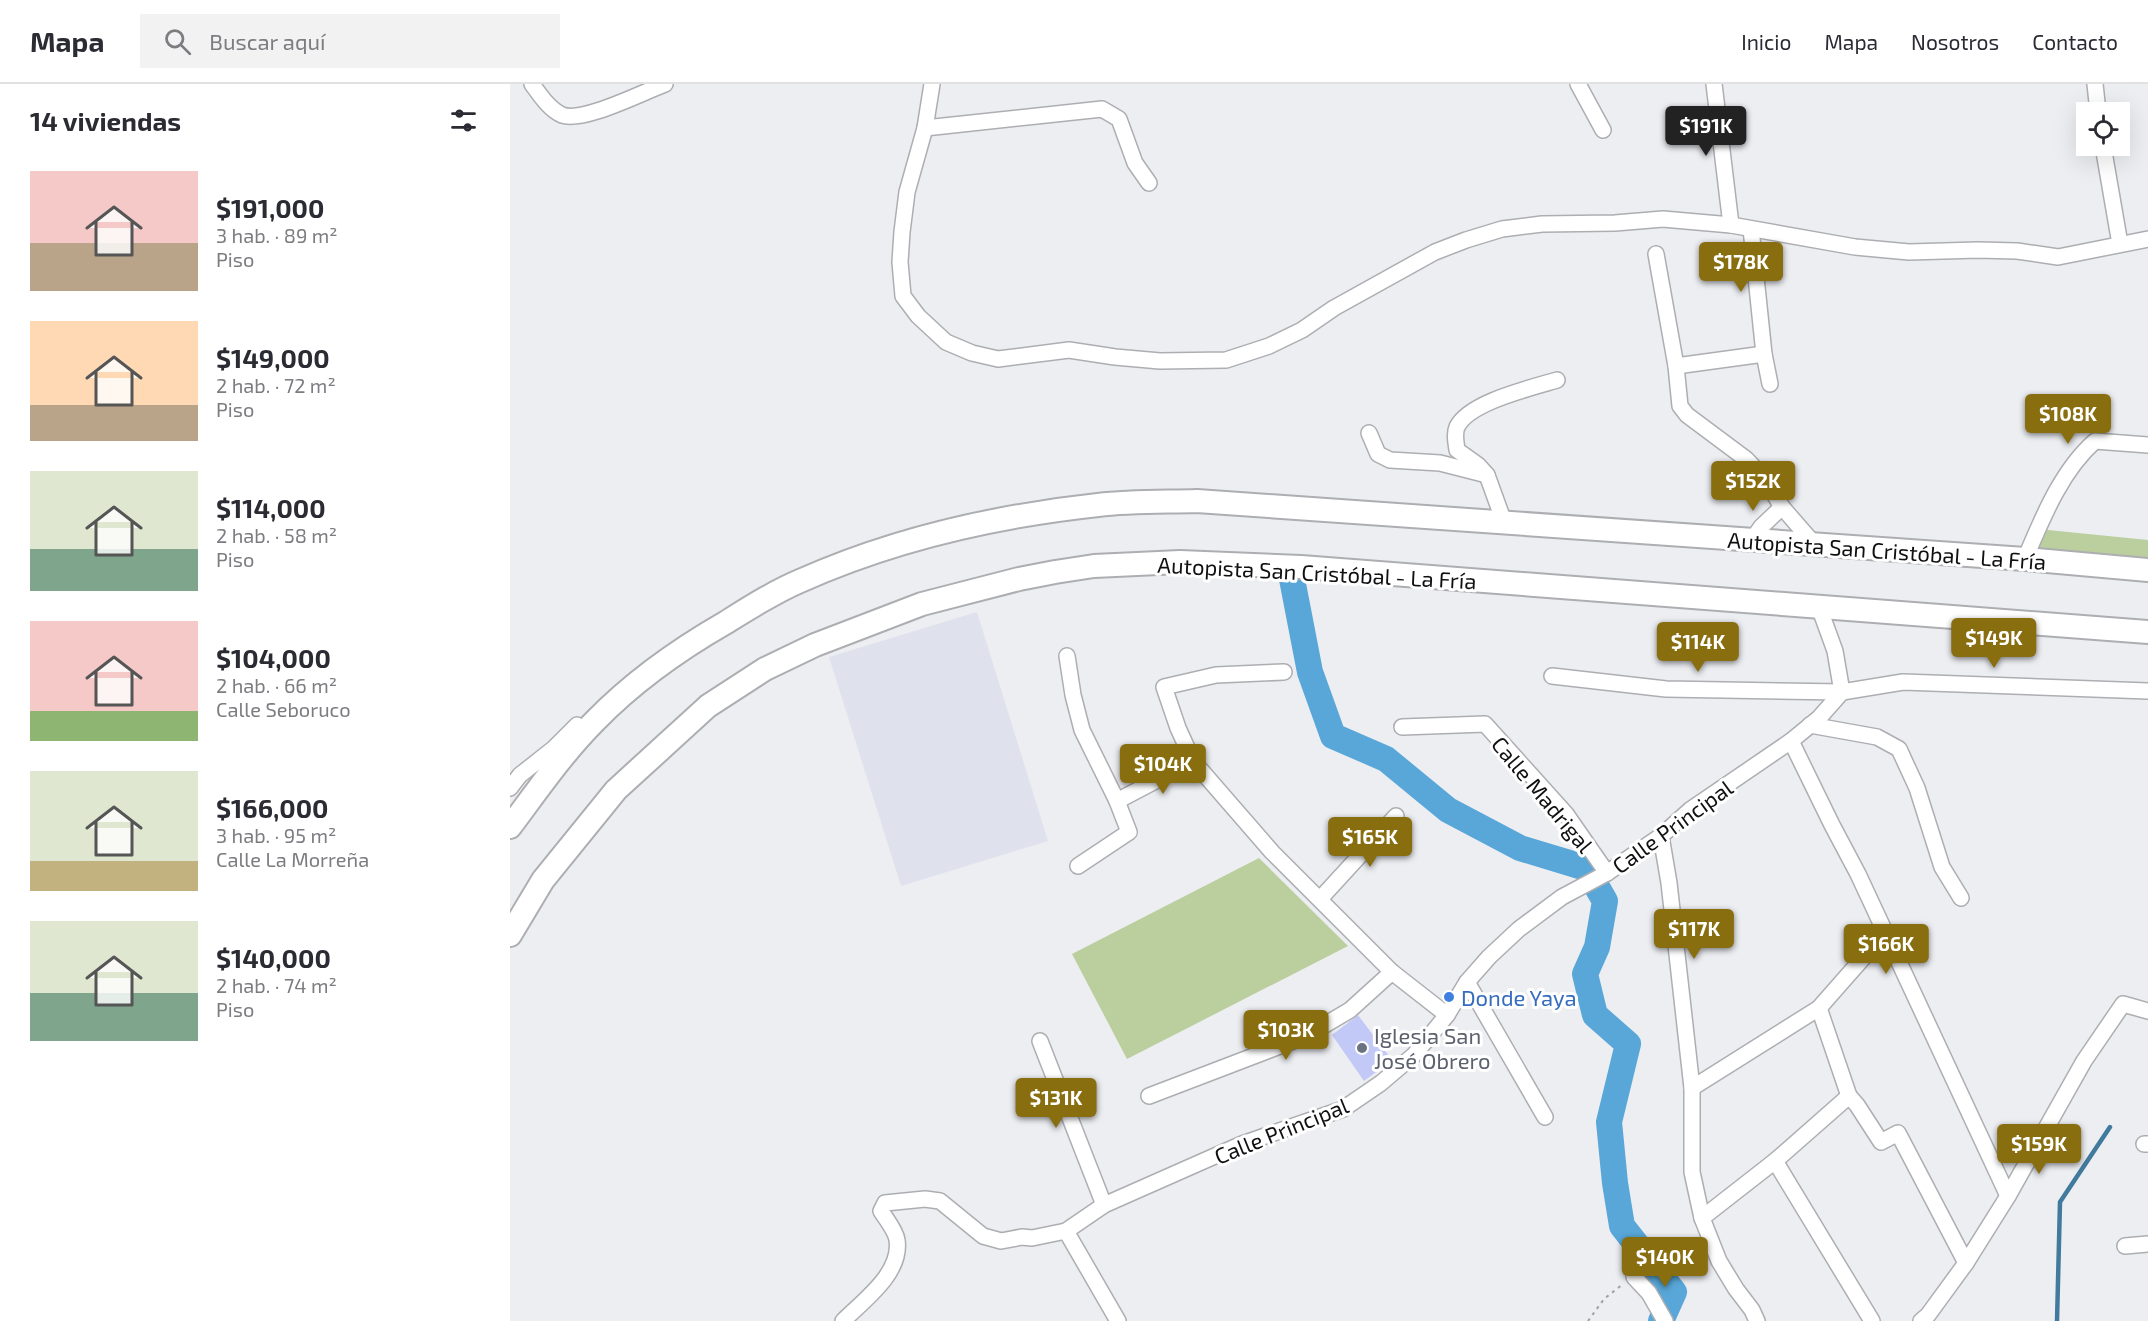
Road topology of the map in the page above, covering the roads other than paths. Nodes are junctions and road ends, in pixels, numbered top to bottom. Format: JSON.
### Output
{"nodes":[{"id":1,"x":532,"y":84,"type":"edge"},
{"id":2,"x":665,"y":84,"type":"edge"},
{"id":3,"x":932,"y":84,"type":"edge"},
{"id":4,"x":1578,"y":84,"type":"edge"},
{"id":5,"x":1714,"y":84,"type":"edge"},
{"id":6,"x":2095,"y":84,"type":"edge"},
{"id":7,"x":2097,"y":102,"type":"edge"},
{"id":8,"x":925,"y":128,"type":"junction"},
{"id":9,"x":1603,"y":130,"type":"dead end"},
{"id":10,"x":2105,"y":156,"type":"edge"},
{"id":11,"x":1149,"y":183,"type":"dead end"},
{"id":12,"x":1731,"y":225,"type":"junction"},
{"id":13,"x":1751,"y":229,"type":"junction"},
{"id":14,"x":2148,"y":239,"type":"edge"},
{"id":15,"x":2120,"y":244,"type":"junction"},
{"id":16,"x":1656,"y":254,"type":"dead end"},
{"id":17,"x":1764,"y":354,"type":"junction"},
{"id":18,"x":1676,"y":366,"type":"junction"},
{"id":19,"x":1557,"y":380,"type":"dead end"},
{"id":20,"x":1770,"y":384,"type":"dead end"},
{"id":21,"x":1369,"y":433,"type":"dead end"},
{"id":22,"x":2148,"y":445,"type":"edge"},
{"id":23,"x":1487,"y":475,"type":"junction"},
{"id":24,"x":1782,"y":507,"type":"junction"},
{"id":25,"x":1504,"y":522,"type":"junction"},
{"id":26,"x":1752,"y":540,"type":"junction"},
{"id":27,"x":1815,"y":545,"type":"junction"},
{"id":28,"x":2025,"y":559,"type":"junction"},
{"id":29,"x":2148,"y":570,"type":"edge"},
{"id":30,"x":1819,"y":607,"type":"junction"},
{"id":31,"x":2148,"y":632,"type":"edge"},
{"id":32,"x":1067,"y":656,"type":"dead end"},
{"id":33,"x":1284,"y":672,"type":"dead end"},
{"id":34,"x":1552,"y":676,"type":"dead end"},
{"id":35,"x":2148,"y":691,"type":"edge"},
{"id":36,"x":1842,"y":692,"type":"junction"},
{"id":37,"x":594,"y":721,"type":"junction"},
{"id":38,"x":1810,"y":725,"type":"junction"},
{"id":39,"x":1402,"y":727,"type":"dead end"},
{"id":40,"x":1791,"y":741,"type":"junction"},
{"id":41,"x":1193,"y":761,"type":"junction"},
{"id":42,"x":510,"y":788,"type":"edge"},
{"id":43,"x":1117,"y":801,"type":"junction"},
{"id":44,"x":1396,"y":816,"type":"dead end"},
{"id":45,"x":510,"y":827,"type":"edge"},
{"id":46,"x":1661,"y":836,"type":"junction"},
{"id":47,"x":1078,"y":866,"type":"dead end"},
{"id":48,"x":1606,"y":873,"type":"junction"},
{"id":49,"x":1961,"y":898,"type":"dead end"},
{"id":50,"x":1320,"y":899,"type":"junction"},
{"id":51,"x":1885,"y":933,"type":"junction"},
{"id":52,"x":510,"y":934,"type":"edge"},
{"id":53,"x":1392,"y":972,"type":"junction"},
{"id":54,"x":1467,"y":982,"type":"junction"},
{"id":55,"x":1819,"y":1008,"type":"junction"},
{"id":56,"x":2148,"y":1011,"type":"edge"},
{"id":57,"x":1447,"y":1015,"type":"junction"},
{"id":58,"x":1041,"y":1041,"type":"dead end"},
{"id":59,"x":1692,"y":1088,"type":"junction"},
{"id":60,"x":1149,"y":1096,"type":"dead end"},
{"id":61,"x":1849,"y":1096,"type":"junction"},
{"id":62,"x":1545,"y":1117,"type":"dead end"},
{"id":63,"x":1775,"y":1161,"type":"junction"},
{"id":64,"x":2008,"y":1196,"type":"junction"},
{"id":65,"x":1104,"y":1205,"type":"junction"},
{"id":66,"x":1702,"y":1218,"type":"junction"},
{"id":67,"x":1066,"y":1231,"type":"junction"},
{"id":68,"x":2148,"y":1244,"type":"edge"},
{"id":69,"x":2124,"y":1246,"type":"dead end"},
{"id":70,"x":1966,"y":1263,"type":"junction"},
{"id":71,"x":1634,"y":1277,"type":"road end"},
{"id":72,"x":1928,"y":1319,"type":"edge"},
{"id":73,"x":843,"y":1321,"type":"edge"},
{"id":74,"x":1118,"y":1321,"type":"edge"},
{"id":75,"x":1665,"y":1321,"type":"edge"},
{"id":76,"x":1757,"y":1321,"type":"edge"},
{"id":77,"x":1872,"y":1321,"type":"edge"}],
"edges":[{"from":1,"to":2,"type":"street"},
{"from":3,"to":8,"type":"street"},
{"from":4,"to":9,"type":"street"},
{"from":5,"to":12,"type":"street"},
{"from":6,"to":7,"type":"street"},
{"from":8,"to":11,"type":"street"},
{"from":8,"to":12,"type":"street"},
{"from":10,"to":15,"type":"street"},
{"from":12,"to":13,"type":"street"},
{"from":13,"to":15,"type":"street"},
{"from":13,"to":17,"type":"street"},
{"from":14,"to":15,"type":"street"},
{"from":16,"to":18,"type":"street"},
{"from":17,"to":18,"type":"street"},
{"from":17,"to":20,"type":"street"},
{"from":18,"to":24,"type":"street"},
{"from":19,"to":23,"type":"street"},
{"from":21,"to":23,"type":"street"},
{"from":22,"to":28,"type":"street"},
{"from":23,"to":25,"type":"street"},
{"from":24,"to":26,"type":"street"},
{"from":24,"to":27,"type":"street"},
{"from":25,"to":26,"type":"highway","name":"Autopista San Cristóbal - La Fría"},
{"from":25,"to":37,"type":"highway","name":"Autopista San Cristóbal - La Fría"},
{"from":26,"to":27,"type":"highway","name":"Autopista San Cristóbal - La Fría"},
{"from":27,"to":28,"type":"highway","name":"Autopista San Cristóbal - La Fría"},
{"from":28,"to":29,"type":"highway","name":"Autopista San Cristóbal - La Fría"},
{"from":30,"to":31,"type":"highway","name":"Autopista San Cristóbal - La Fría"},
{"from":30,"to":36,"type":"street"},
{"from":30,"to":52,"type":"highway","name":"Autopista San Cristóbal - La Fría"},
{"from":32,"to":43,"type":"street"},
{"from":33,"to":41,"type":"street"},
{"from":34,"to":36,"type":"street"},
{"from":35,"to":36,"type":"street"},
{"from":36,"to":38,"type":"street","name":"Calle Principal"},
{"from":37,"to":42,"type":"street"},
{"from":37,"to":45,"type":"highway","name":"Autopista San Cristóbal - La Fría"},
{"from":38,"to":40,"type":"street","name":"Calle Principal"},
{"from":38,"to":49,"type":"street"},
{"from":39,"to":48,"type":"street","name":"Calle Madrigal"},
{"from":40,"to":46,"type":"street","name":"Calle Principal"},
{"from":40,"to":51,"type":"street"},
{"from":41,"to":43,"type":"street"},
{"from":41,"to":50,"type":"street"},
{"from":43,"to":47,"type":"street"},
{"from":44,"to":50,"type":"street"},
{"from":46,"to":48,"type":"street","name":"Calle Principal"},
{"from":46,"to":59,"type":"street"},
{"from":48,"to":54,"type":"street","name":"Calle Principal"},
{"from":50,"to":53,"type":"street"},
{"from":51,"to":55,"type":"street"},
{"from":51,"to":64,"type":"street"},
{"from":53,"to":57,"type":"street"},
{"from":53,"to":60,"type":"street"},
{"from":54,"to":57,"type":"street","name":"Calle Principal"},
{"from":54,"to":62,"type":"street"},
{"from":55,"to":59,"type":"street"},
{"from":55,"to":61,"type":"street"},
{"from":56,"to":64,"type":"street"},
{"from":57,"to":65,"type":"street","name":"Calle Principal"},
{"from":58,"to":65,"type":"street"},
{"from":59,"to":66,"type":"street"},
{"from":61,"to":63,"type":"street"},
{"from":61,"to":70,"type":"street"},
{"from":63,"to":66,"type":"street"},
{"from":63,"to":77,"type":"street"},
{"from":64,"to":70,"type":"street"},
{"from":65,"to":67,"type":"street","name":"Calle Principal"},
{"from":66,"to":76,"type":"street"},
{"from":67,"to":73,"type":"street","name":"Calle Principal"},
{"from":67,"to":74,"type":"street"},
{"from":68,"to":69,"type":"street"},
{"from":70,"to":72,"type":"street"},
{"from":71,"to":75,"type":"street"}]}
